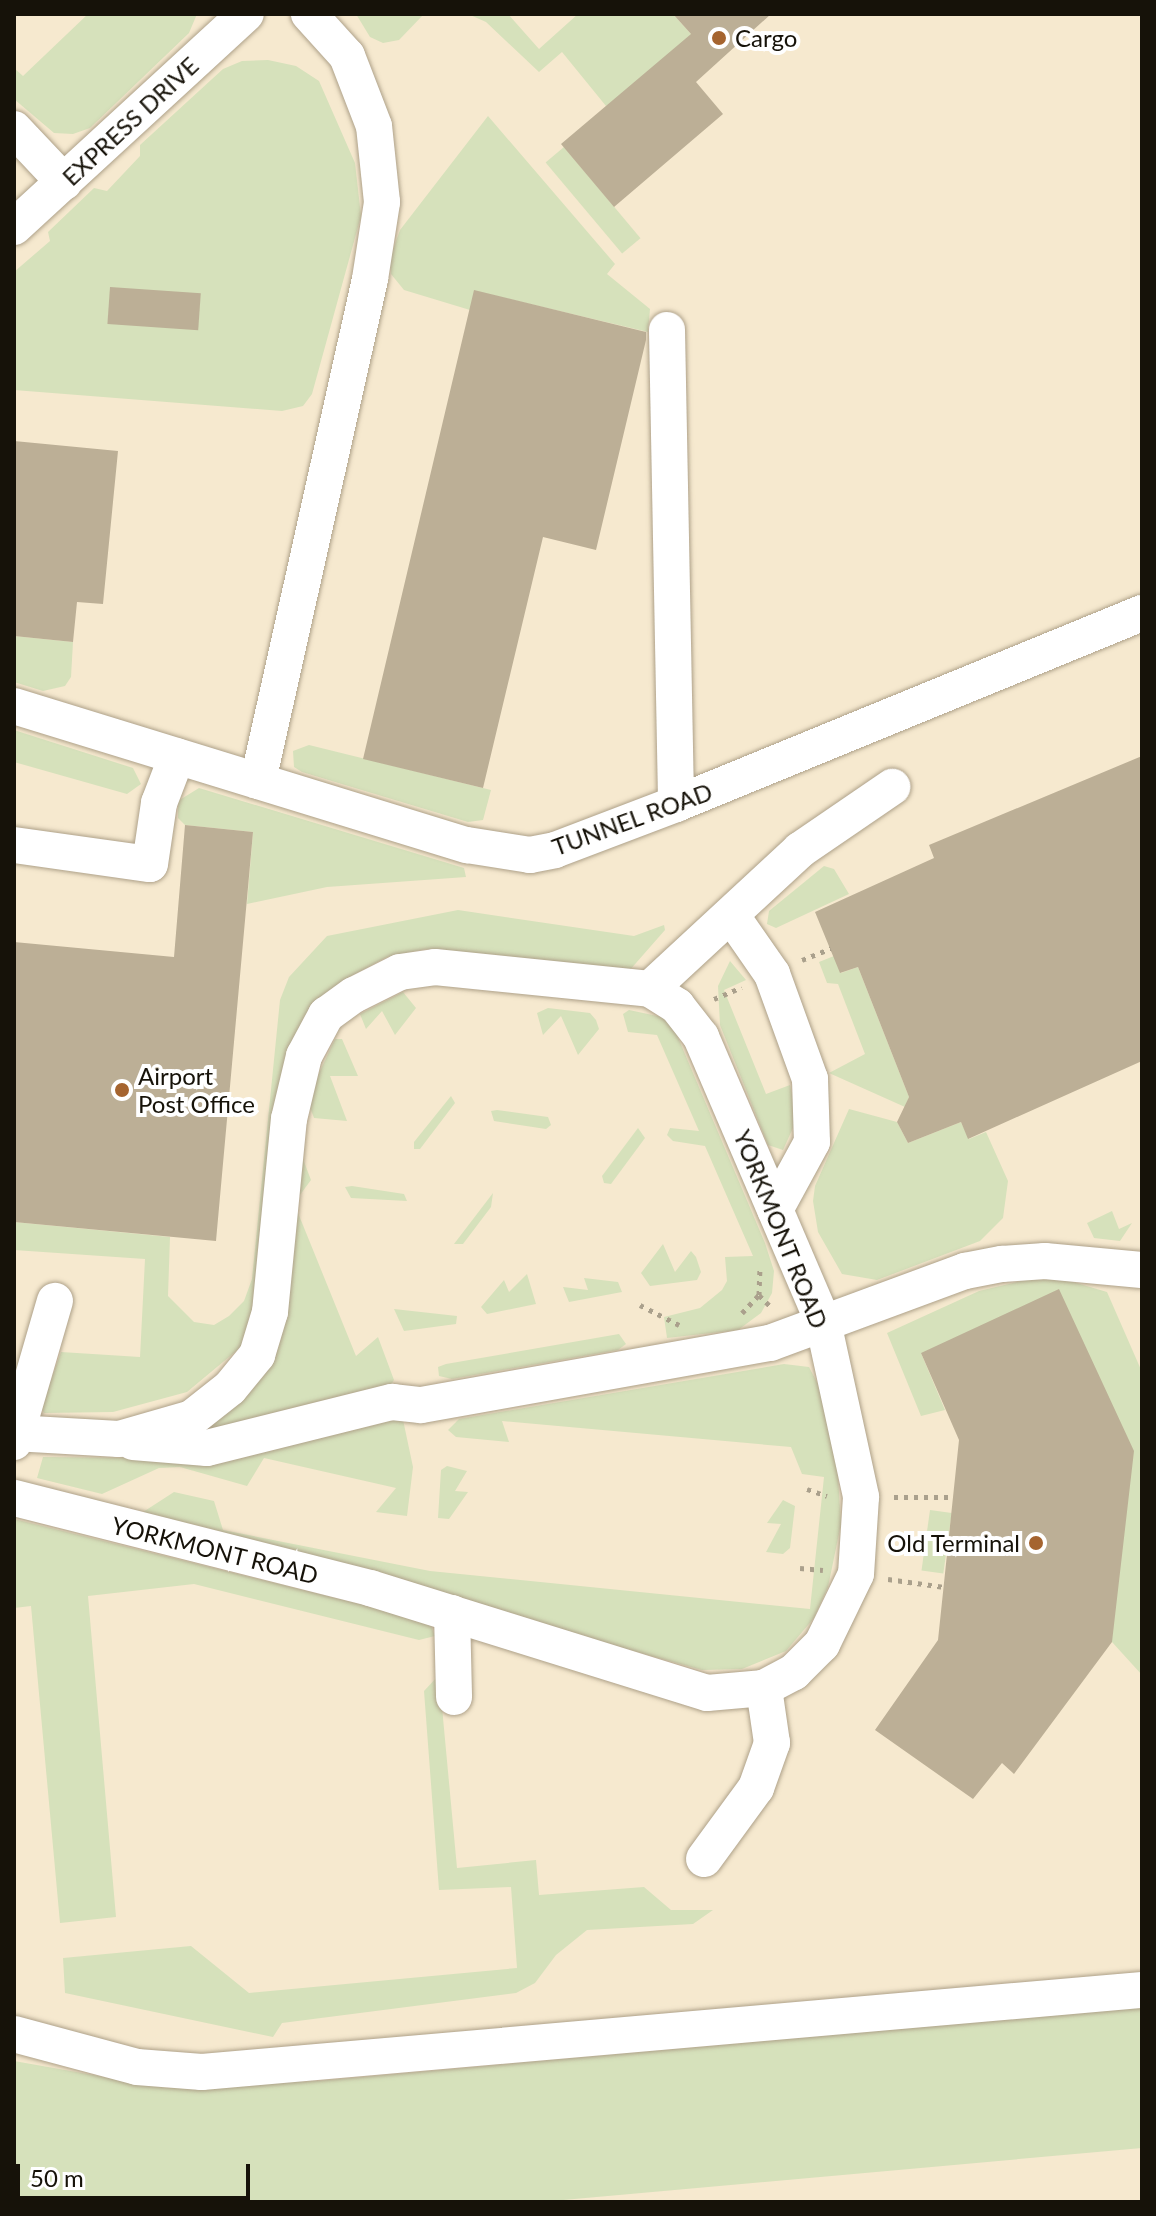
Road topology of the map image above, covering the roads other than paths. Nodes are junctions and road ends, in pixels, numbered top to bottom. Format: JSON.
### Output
{"nodes":[{"id":1,"x":246,"y":14,"type":"edge"},
{"id":2,"x":309,"y":14,"type":"edge"},
{"id":3,"x":14,"y":129,"type":"edge"},
{"id":4,"x":64,"y":182,"type":"junction"},
{"id":5,"x":14,"y":227,"type":"edge"},
{"id":6,"x":667,"y":330,"type":"dead end"},
{"id":7,"x":1142,"y":613,"type":"edge"},
{"id":8,"x":14,"y":706,"type":"edge"},
{"id":9,"x":177,"y":756,"type":"junction"},
{"id":10,"x":258,"y":781,"type":"junction"},
{"id":11,"x":892,"y":787,"type":"dead end"},
{"id":12,"x":676,"y":804,"type":"junction"},
{"id":13,"x":14,"y":845,"type":"edge"},
{"id":14,"x":731,"y":915,"type":"junction"},
{"id":15,"x":650,"y":989,"type":"junction"},
{"id":16,"x":775,"y":1210,"type":"junction"},
{"id":17,"x":1142,"y":1270,"type":"edge"},
{"id":18,"x":55,"y":1301,"type":"dead end"},
{"id":19,"x":823,"y":1322,"type":"junction"},
{"id":20,"x":15,"y":1436,"type":"edge"},
{"id":21,"x":119,"y":1439,"type":"junction"},
{"id":22,"x":14,"y":1498,"type":"edge"},
{"id":23,"x":452,"y":1613,"type":"junction"},
{"id":24,"x":764,"y":1688,"type":"junction"},
{"id":25,"x":454,"y":1697,"type":"dead end"},
{"id":26,"x":704,"y":1859,"type":"dead end"},
{"id":27,"x":1142,"y":1990,"type":"edge"},
{"id":28,"x":14,"y":2034,"type":"edge"}],
"edges":[{"from":1,"to":4,"type":"street","name":"EXPRESS DRIVE"},
{"from":2,"to":10,"type":"street"},
{"from":3,"to":4,"type":"street"},
{"from":4,"to":5,"type":"street","name":"EXPRESS DRIVE"},
{"from":6,"to":12,"type":"street"},
{"from":7,"to":12,"type":"street","name":"TUNNEL ROAD"},
{"from":8,"to":9,"type":"street","name":"TUNNEL ROAD"},
{"from":9,"to":10,"type":"street","name":"TUNNEL ROAD"},
{"from":9,"to":13,"type":"street"},
{"from":10,"to":12,"type":"street","name":"TUNNEL ROAD"},
{"from":11,"to":14,"type":"street"},
{"from":14,"to":15,"type":"street"},
{"from":14,"to":16,"type":"street"},
{"from":15,"to":16,"type":"street","name":"YORKMONT ROAD"},
{"from":15,"to":21,"type":"street"},
{"from":16,"to":19,"type":"street","name":"YORKMONT ROAD"},
{"from":17,"to":19,"type":"street"},
{"from":18,"to":20,"type":"street"},
{"from":19,"to":21,"type":"street"},
{"from":19,"to":24,"type":"street","name":"YORKMONT ROAD"},
{"from":20,"to":21,"type":"street"},
{"from":22,"to":23,"type":"street","name":"YORKMONT ROAD"},
{"from":23,"to":24,"type":"street","name":"YORKMONT ROAD"},
{"from":23,"to":25,"type":"street"},
{"from":24,"to":26,"type":"street"},
{"from":27,"to":28,"type":"street"}]}
